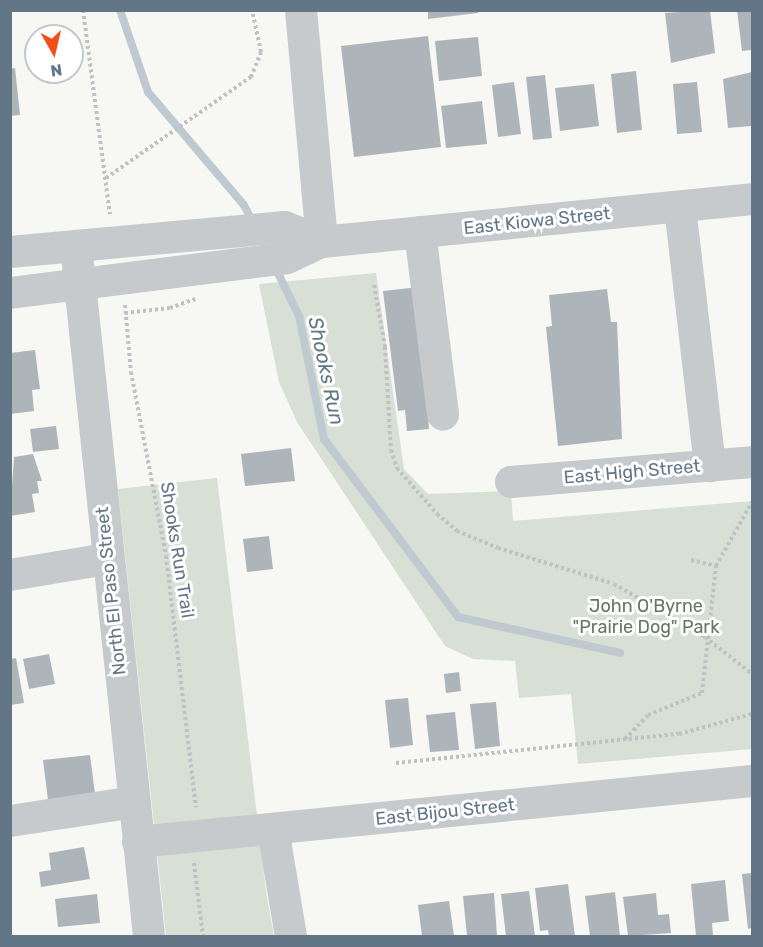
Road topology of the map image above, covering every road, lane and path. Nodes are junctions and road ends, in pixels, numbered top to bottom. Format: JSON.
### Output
{"nodes":[{"id":1,"x":83,"y":10,"type":"edge"},
{"id":2,"x":252,"y":10,"type":"edge"},
{"id":3,"x":301,"y":10,"type":"edge"},
{"id":4,"x":106,"y":178,"type":"junction"},
{"id":5,"x":753,"y":200,"type":"edge"},
{"id":6,"x":680,"y":207,"type":"junction"},
{"id":7,"x":110,"y":214,"type":"dead end"},
{"id":8,"x":420,"y":232,"type":"junction"},
{"id":9,"x":322,"y":242,"type":"junction"},
{"id":10,"x":76,"y":246,"type":"junction"},
{"id":11,"x":10,"y":252,"type":"edge"},
{"id":12,"x":374,"y":285,"type":"dead end"},
{"id":13,"x":79,"y":286,"type":"junction"},
{"id":14,"x":10,"y":293,"type":"edge"},
{"id":15,"x":126,"y":313,"type":"dead end"},
{"id":16,"x":443,"y":415,"type":"dead end"},
{"id":17,"x":753,"y":462,"type":"edge"},
{"id":18,"x":710,"y":466,"type":"junction"},
{"id":19,"x":511,"y":482,"type":"dead end"},
{"id":20,"x":753,"y":502,"type":"edge"},
{"id":21,"x":107,"y":559,"type":"junction"},
{"id":22,"x":691,"y":560,"type":"dead end"},
{"id":23,"x":716,"y":566,"type":"junction"},
{"id":24,"x":10,"y":575,"type":"edge"},
{"id":25,"x":705,"y":637,"type":"junction"},
{"id":26,"x":753,"y":674,"type":"edge"},
{"id":27,"x":753,"y":714,"type":"edge"},
{"id":28,"x":625,"y":739,"type":"junction"},
{"id":29,"x":396,"y":763,"type":"dead end"},
{"id":30,"x":753,"y":781,"type":"edge"},
{"id":31,"x":196,"y":793,"type":"dead end"},
{"id":32,"x":134,"y":802,"type":"junction"},
{"id":33,"x":10,"y":821,"type":"edge"},
{"id":34,"x":273,"y":829,"type":"junction"},
{"id":35,"x":138,"y":842,"type":"junction"},
{"id":36,"x":194,"y":880,"type":"dead end"},
{"id":37,"x":149,"y":936,"type":"edge"},
{"id":38,"x":203,"y":936,"type":"edge"},
{"id":39,"x":291,"y":936,"type":"edge"}],
"edges":[{"from":1,"to":4,"type":"path"},
{"from":2,"to":4,"type":"path"},
{"from":3,"to":9,"type":"street"},
{"from":4,"to":7,"type":"path"},
{"from":5,"to":6,"type":"street","name":"East Kiowa Street"},
{"from":6,"to":8,"type":"street","name":"East Kiowa Street"},
{"from":6,"to":18,"type":"street"},
{"from":8,"to":9,"type":"street","name":"East Kiowa Street"},
{"from":8,"to":16,"type":"street"},
{"from":9,"to":10,"type":"street","name":"East Kiowa Street"},
{"from":9,"to":13,"type":"street","name":"East Kiowa Street"},
{"from":10,"to":11,"type":"street","name":"East Kiowa Street"},
{"from":10,"to":13,"type":"street","name":"North El Paso Street"},
{"from":12,"to":25,"type":"path"},
{"from":13,"to":14,"type":"street","name":"East Kiowa Street"},
{"from":13,"to":21,"type":"street","name":"North El Paso Street"},
{"from":15,"to":31,"type":"path","name":"Shooks Run Trail"},
{"from":17,"to":18,"type":"street","name":"East High Street"},
{"from":18,"to":19,"type":"street","name":"East High Street"},
{"from":20,"to":23,"type":"path"},
{"from":21,"to":24,"type":"street"},
{"from":21,"to":32,"type":"street","name":"North El Paso Street"},
{"from":22,"to":23,"type":"path"},
{"from":23,"to":25,"type":"path"},
{"from":25,"to":26,"type":"path"},
{"from":25,"to":28,"type":"path"},
{"from":27,"to":28,"type":"path"},
{"from":28,"to":29,"type":"path"},
{"from":30,"to":34,"type":"street","name":"East Bijou Street"},
{"from":32,"to":33,"type":"street"},
{"from":32,"to":35,"type":"street","name":"North El Paso Street"},
{"from":34,"to":35,"type":"street","name":"East Bijou Street"},
{"from":34,"to":39,"type":"street"},
{"from":35,"to":37,"type":"street","name":"North El Paso Street"},
{"from":36,"to":38,"type":"path"}]}
